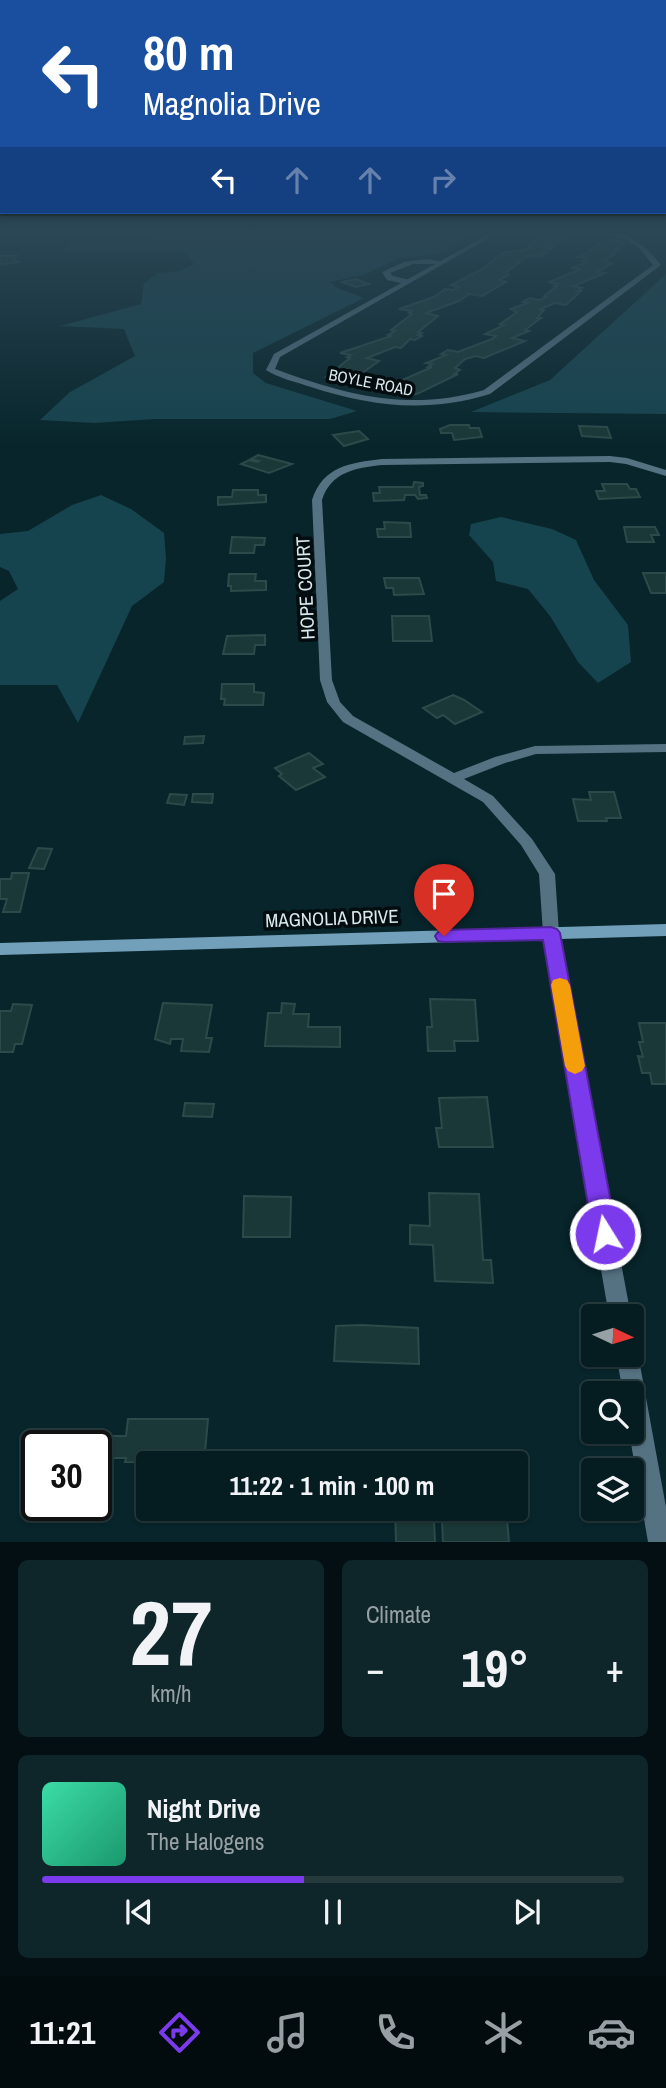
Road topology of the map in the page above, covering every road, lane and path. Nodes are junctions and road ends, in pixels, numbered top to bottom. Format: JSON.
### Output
{"nodes":[{"id":1,"x":371,"y":302,"type":"edge"},
{"id":2,"x":608,"y":302,"type":"edge"},
{"id":3,"x":666,"y":472,"type":"edge"},
{"id":4,"x":666,"y":748,"type":"edge"},
{"id":5,"x":452,"y":779,"type":"junction"},
{"id":6,"x":666,"y":930,"type":"edge"},
{"id":7,"x":551,"y":933,"type":"junction"},
{"id":8,"x":0,"y":949,"type":"edge"},
{"id":9,"x":618,"y":1304,"type":"edge"},
{"id":10,"x":629,"y":1367,"type":"edge"},
{"id":11,"x":660,"y":1542,"type":"edge"}],
"edges":[{"from":1,"to":2,"type":"street","name":"BOYLE ROAD"},
{"from":3,"to":5,"type":"street","name":"HOPE COURT"},
{"from":4,"to":5,"type":"street"},
{"from":5,"to":7,"type":"street","name":"HOPE COURT"},
{"from":6,"to":7,"type":"street","name":"MAGNOLIA DRIVE"},
{"from":7,"to":8,"type":"street","name":"MAGNOLIA DRIVE"},
{"from":7,"to":9,"type":"street","name":"HOPE COURT"},
{"from":10,"to":11,"type":"street"}]}
